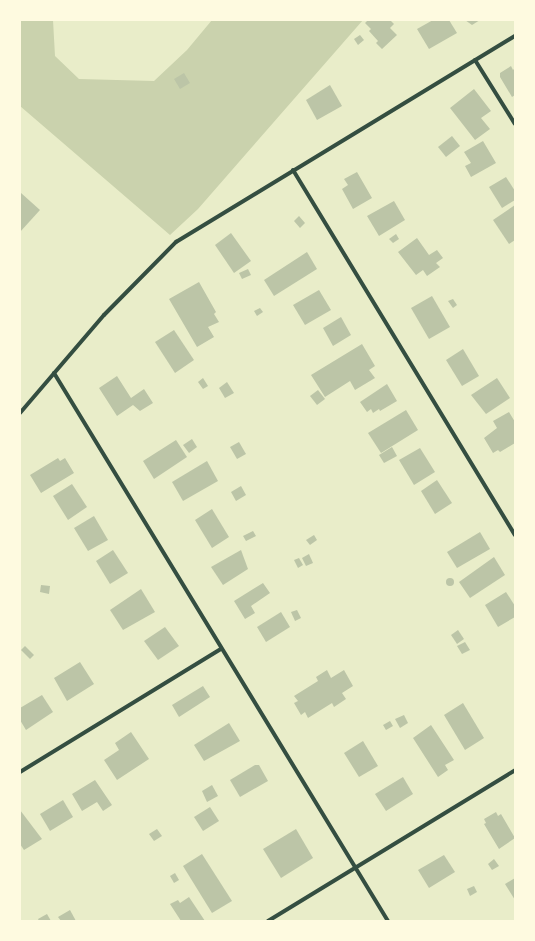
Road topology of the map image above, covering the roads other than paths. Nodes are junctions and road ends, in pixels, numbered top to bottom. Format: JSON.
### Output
{"nodes":[{"id":1,"x":515,"y":36,"type":"edge"},
{"id":2,"x":474,"y":60,"type":"junction"},
{"id":3,"x":515,"y":124,"type":"edge"},
{"id":4,"x":293,"y":170,"type":"junction"},
{"id":5,"x":54,"y":373,"type":"junction"},
{"id":6,"x":20,"y":413,"type":"edge"},
{"id":7,"x":515,"y":535,"type":"edge"},
{"id":8,"x":221,"y":649,"type":"junction"},
{"id":9,"x":515,"y":770,"type":"edge"},
{"id":10,"x":20,"y":772,"type":"edge"},
{"id":11,"x":355,"y":868,"type":"junction"},
{"id":12,"x":268,"y":921,"type":"edge"},
{"id":13,"x":388,"y":921,"type":"edge"}],
"edges":[{"from":1,"to":2,"type":"street"},
{"from":2,"to":3,"type":"street"},
{"from":2,"to":4,"type":"street"},
{"from":4,"to":5,"type":"street"},
{"from":4,"to":7,"type":"street"},
{"from":5,"to":6,"type":"street"},
{"from":5,"to":8,"type":"street"},
{"from":8,"to":10,"type":"street"},
{"from":8,"to":11,"type":"street"},
{"from":9,"to":11,"type":"street"},
{"from":11,"to":12,"type":"street"},
{"from":11,"to":13,"type":"street"}]}
